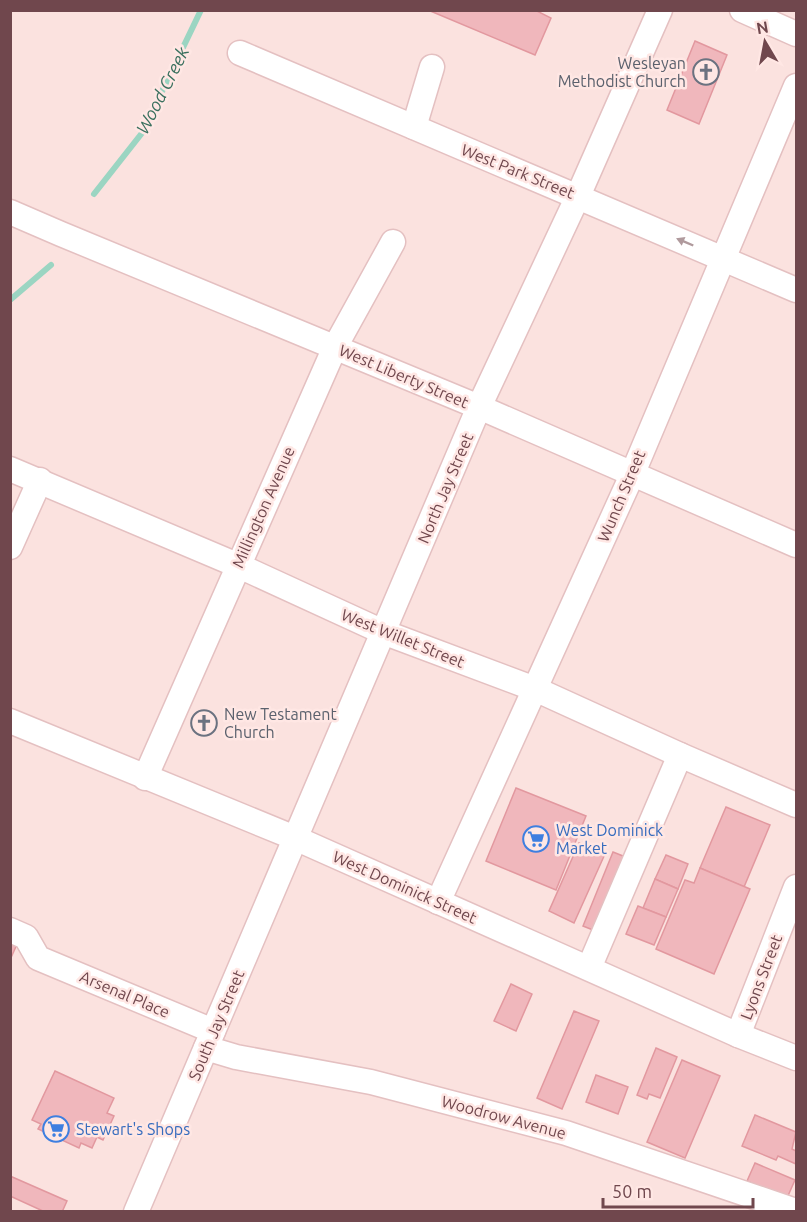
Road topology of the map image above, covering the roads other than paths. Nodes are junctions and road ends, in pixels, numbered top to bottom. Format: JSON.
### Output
{"nodes":[{"id":1,"x":660,"y":10,"type":"edge"},
{"id":2,"x":742,"y":10,"type":"edge"},
{"id":3,"x":796,"y":34,"type":"edge"},
{"id":4,"x":240,"y":53,"type":"dead end"},
{"id":5,"x":432,"y":67,"type":"dead end"},
{"id":6,"x":796,"y":86,"type":"edge"},
{"id":7,"x":414,"y":127,"type":"junction"},
{"id":8,"x":578,"y":196,"type":"junction"},
{"id":9,"x":10,"y":212,"type":"edge"},
{"id":10,"x":393,"y":242,"type":"dead end"},
{"id":11,"x":724,"y":259,"type":"junction"},
{"id":12,"x":796,"y":290,"type":"edge"},
{"id":13,"x":334,"y":347,"type":"junction"},
{"id":14,"x":479,"y":407,"type":"junction"},
{"id":15,"x":10,"y":469,"type":"edge"},
{"id":16,"x":632,"y":475,"type":"junction"},
{"id":17,"x":40,"y":480,"type":"junction"},
{"id":18,"x":796,"y":545,"type":"edge"},
{"id":19,"x":10,"y":547,"type":"edge"},
{"id":20,"x":237,"y":565,"type":"junction"},
{"id":21,"x":383,"y":632,"type":"junction"},
{"id":22,"x":536,"y":690,"type":"junction"},
{"id":23,"x":11,"y":722,"type":"edge"},
{"id":24,"x":680,"y":755,"type":"junction"},
{"id":25,"x":145,"y":778,"type":"junction"},
{"id":26,"x":796,"y":805,"type":"edge"},
{"id":27,"x":295,"y":838,"type":"junction"},
{"id":28,"x":796,"y":887,"type":"edge"},
{"id":29,"x":438,"y":902,"type":"junction"},
{"id":30,"x":10,"y":930,"type":"edge"},
{"id":31,"x":589,"y":968,"type":"junction"},
{"id":32,"x":738,"y":1035,"type":"junction"},
{"id":33,"x":209,"y":1040,"type":"junction"},
{"id":34,"x":796,"y":1058,"type":"edge"},
{"id":35,"x":796,"y":1211,"type":"edge"},
{"id":36,"x":136,"y":1212,"type":"edge"}],
"edges":[{"from":1,"to":8,"type":"street","name":"North Jay Street"},
{"from":2,"to":3,"type":"street"},
{"from":4,"to":7,"type":"street","name":"West Park Street"},
{"from":5,"to":7,"type":"street"},
{"from":6,"to":11,"type":"street","name":"Wunch Street"},
{"from":7,"to":8,"type":"street","name":"West Park Street"},
{"from":11,"to":8,"type":"street","name":"West Park Street","one_way":true},
{"from":8,"to":14,"type":"street","name":"North Jay Street"},
{"from":9,"to":13,"type":"street","name":"West Liberty Street"},
{"from":10,"to":13,"type":"street","name":"Millington Avenue"},
{"from":11,"to":12,"type":"street","name":"West Park Street"},
{"from":11,"to":16,"type":"street","name":"Wunch Street"},
{"from":13,"to":14,"type":"street","name":"West Liberty Street"},
{"from":13,"to":20,"type":"street","name":"Millington Avenue"},
{"from":14,"to":16,"type":"street","name":"West Liberty Street"},
{"from":14,"to":21,"type":"street","name":"North Jay Street"},
{"from":15,"to":17,"type":"street","name":"West Willet Street"},
{"from":16,"to":18,"type":"street","name":"West Liberty Street"},
{"from":16,"to":22,"type":"street","name":"Wunch Street"},
{"from":17,"to":19,"type":"street"},
{"from":17,"to":20,"type":"street","name":"West Willet Street"},
{"from":20,"to":21,"type":"street","name":"West Willet Street"},
{"from":20,"to":25,"type":"street","name":"Millington Avenue"},
{"from":21,"to":22,"type":"street","name":"West Willet Street"},
{"from":21,"to":27,"type":"street","name":"North Jay Street"},
{"from":22,"to":24,"type":"street","name":"West Willet Street"},
{"from":22,"to":29,"type":"street","name":"Wunch Street"},
{"from":23,"to":25,"type":"street","name":"West Dominick Street"},
{"from":24,"to":26,"type":"street","name":"West Willet Street"},
{"from":24,"to":31,"type":"street"},
{"from":25,"to":27,"type":"street","name":"West Dominick Street"},
{"from":27,"to":29,"type":"street","name":"West Dominick Street"},
{"from":27,"to":33,"type":"street","name":"South Jay Street"},
{"from":28,"to":32,"type":"street","name":"Lyons Street"},
{"from":29,"to":31,"type":"street","name":"West Dominick Street"},
{"from":30,"to":33,"type":"street","name":"Arsenal Place"},
{"from":31,"to":32,"type":"street","name":"West Dominick Street"},
{"from":32,"to":34,"type":"street","name":"West Dominick Street"},
{"from":33,"to":35,"type":"street","name":"Woodrow Avenue"},
{"from":33,"to":36,"type":"street","name":"South Jay Street"}]}
